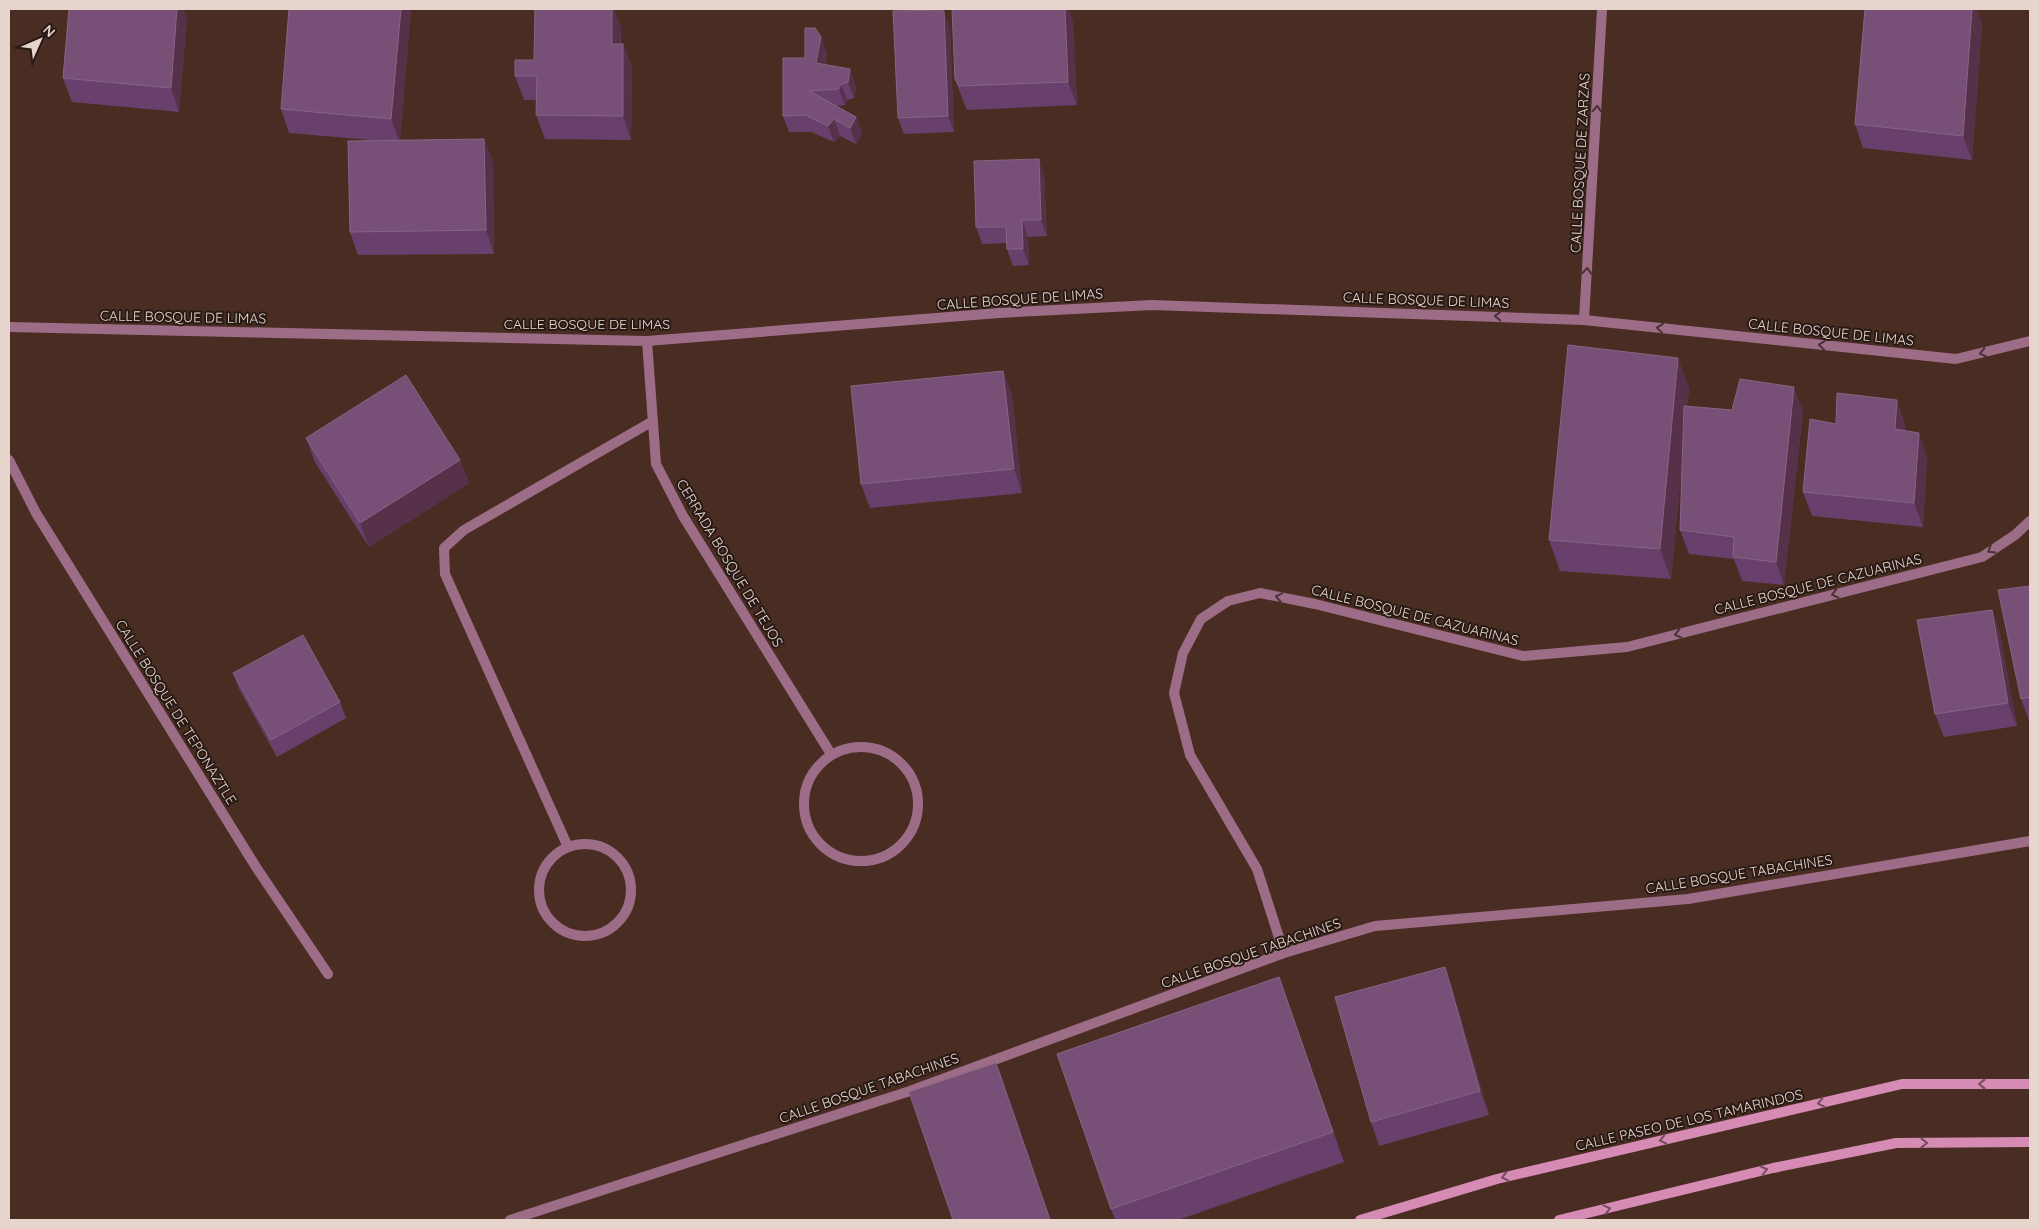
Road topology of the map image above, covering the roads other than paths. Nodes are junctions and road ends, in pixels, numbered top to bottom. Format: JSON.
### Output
{"nodes":[{"id":1,"x":1602,"y":9,"type":"edge"},
{"id":2,"x":1584,"y":320,"type":"junction"},
{"id":3,"x":9,"y":327,"type":"edge"},
{"id":4,"x":646,"y":341,"type":"junction"},
{"id":5,"x":2030,"y":341,"type":"edge"},
{"id":6,"x":653,"y":421,"type":"junction"},
{"id":7,"x":9,"y":460,"type":"edge"},
{"id":8,"x":2030,"y":521,"type":"edge"},
{"id":9,"x":832,"y":754,"type":"junction"},
{"id":10,"x":2030,"y":841,"type":"edge"},
{"id":11,"x":568,"y":847,"type":"junction"},
{"id":12,"x":1284,"y":953,"type":"junction"},
{"id":13,"x":328,"y":974,"type":"dead end"},
{"id":14,"x":2030,"y":1084,"type":"edge"},
{"id":15,"x":2030,"y":1142,"type":"edge"},
{"id":16,"x":510,"y":1220,"type":"edge"},
{"id":17,"x":1360,"y":1220,"type":"edge"},
{"id":18,"x":1559,"y":1220,"type":"edge"}],
"edges":[{"from":2,"to":1,"type":"street","name":"CALLE BOSQUE DE ZARZAS","one_way":true},
{"from":2,"to":4,"type":"street","name":"CALLE BOSQUE DE LIMAS","one_way":true},
{"from":5,"to":2,"type":"street","name":"CALLE BOSQUE DE LIMAS","one_way":true},
{"from":3,"to":4,"type":"street","name":"CALLE BOSQUE DE LIMAS"},
{"from":4,"to":6,"type":"street","name":"CERRADA BOSQUE DE TEJOS"},
{"from":6,"to":9,"type":"street","name":"CERRADA BOSQUE DE TEJOS"},
{"from":6,"to":11,"type":"street"},
{"from":7,"to":13,"type":"street","name":"CALLE BOSQUE DE TEPONAZTLE"},
{"from":8,"to":12,"type":"street","name":"CALLE BOSQUE DE CAZUARINAS","one_way":true},
{"from":9,"to":9,"type":"street"},
{"from":10,"to":12,"type":"street","name":"CALLE BOSQUE TABACHINES"},
{"from":11,"to":11,"type":"street"},
{"from":12,"to":16,"type":"street","name":"CALLE BOSQUE TABACHINES"},
{"from":14,"to":17,"type":"street","name":"CALLE PASEO DE LOS TAMARINDOS","one_way":true},
{"from":18,"to":15,"type":"street","one_way":true}]}
